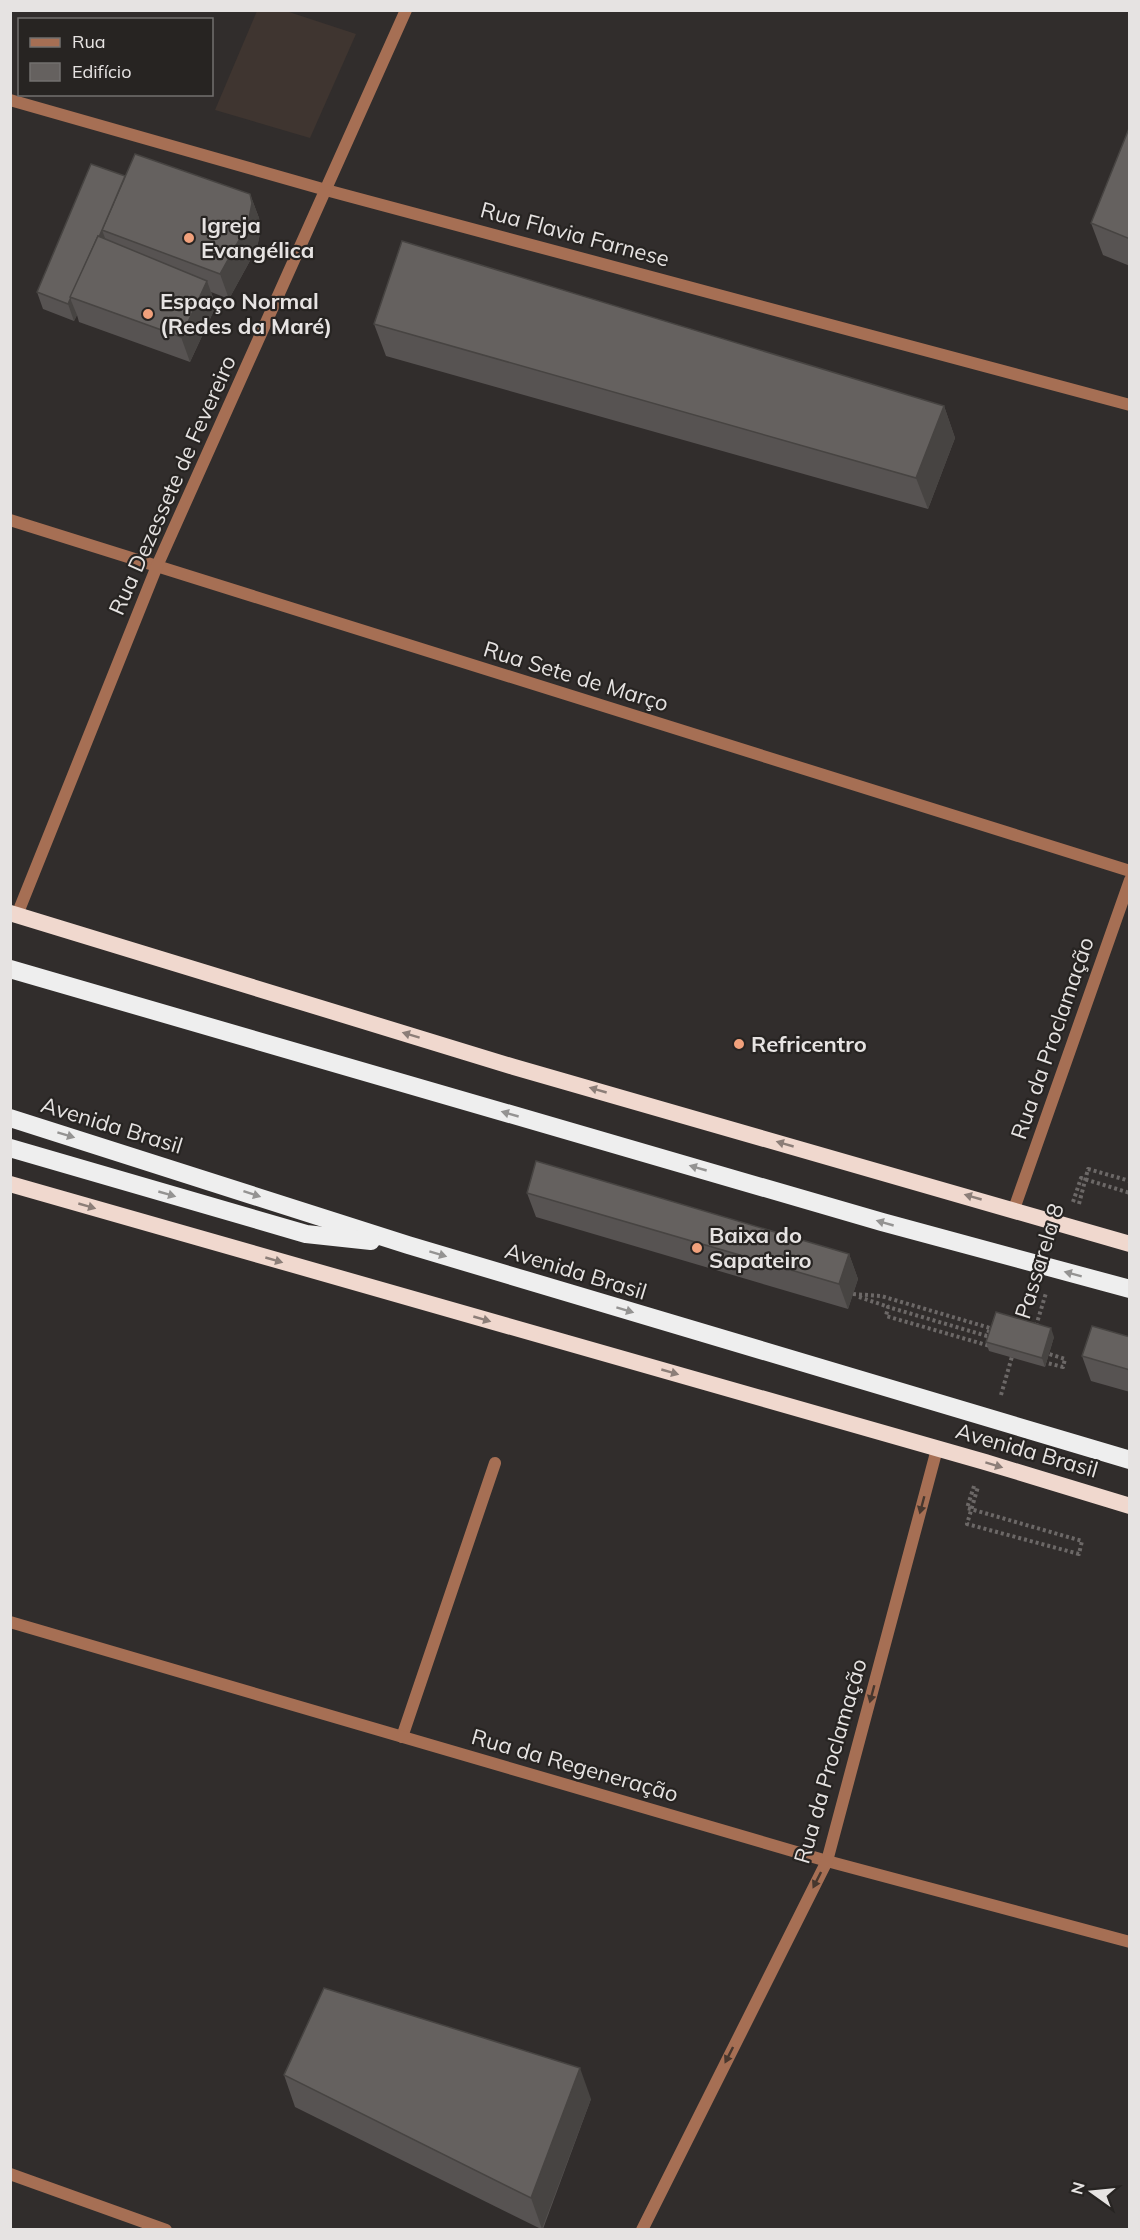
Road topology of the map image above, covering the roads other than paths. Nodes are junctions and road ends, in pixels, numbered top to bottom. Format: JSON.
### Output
{"nodes":[{"id":1,"x":406,"y":10,"type":"edge"},
{"id":2,"x":10,"y":100,"type":"edge"},
{"id":3,"x":326,"y":190,"type":"junction"},
{"id":4,"x":1130,"y":405,"type":"edge"},
{"id":5,"x":10,"y":520,"type":"edge"},
{"id":6,"x":157,"y":566,"type":"junction"},
{"id":7,"x":1130,"y":871,"type":"edge"},
{"id":8,"x":1130,"y":880,"type":"edge"},
{"id":9,"x":14,"y":914,"type":"edge"},
{"id":10,"x":10,"y":969,"type":"edge"},
{"id":11,"x":10,"y":1118,"type":"edge"},
{"id":12,"x":10,"y":1148,"type":"edge"},
{"id":13,"x":10,"y":1184,"type":"edge"},
{"id":14,"x":1014,"y":1209,"type":"junction"},
{"id":15,"x":1130,"y":1244,"type":"edge"},
{"id":16,"x":408,"y":1245,"type":"junction"},
{"id":17,"x":1130,"y":1289,"type":"edge"},
{"id":18,"x":937,"y":1449,"type":"junction"},
{"id":19,"x":1130,"y":1460,"type":"edge"},
{"id":20,"x":495,"y":1463,"type":"dead end"},
{"id":21,"x":1130,"y":1506,"type":"edge"},
{"id":22,"x":10,"y":1622,"type":"edge"},
{"id":23,"x":402,"y":1737,"type":"junction"},
{"id":24,"x":827,"y":1861,"type":"junction"},
{"id":25,"x":1130,"y":1942,"type":"edge"},
{"id":26,"x":10,"y":2174,"type":"edge"},
{"id":27,"x":166,"y":2229,"type":"edge"},
{"id":28,"x":642,"y":2229,"type":"edge"}],
"edges":[{"from":1,"to":3,"type":"street","name":"Rua Dezessete de Fevereiro"},
{"from":2,"to":3,"type":"street","name":"Rua Flavia Farnese"},
{"from":3,"to":4,"type":"street","name":"Rua Flavia Farnese"},
{"from":3,"to":6,"type":"street","name":"Rua Dezessete de Fevereiro"},
{"from":5,"to":6,"type":"street","name":"Rua Sete de Março"},
{"from":6,"to":7,"type":"street","name":"Rua Sete de Março"},
{"from":6,"to":9,"type":"street","name":"Rua Dezessete de Fevereiro"},
{"from":8,"to":14,"type":"street","name":"Rua da Proclamação"},
{"from":14,"to":9,"type":"highway","one_way":true},
{"from":17,"to":10,"type":"highway","one_way":true},
{"from":11,"to":16,"type":"highway","name":"Avenida Brasil","one_way":true},
{"from":12,"to":16,"type":"highway","one_way":true},
{"from":13,"to":18,"type":"highway","name":"Avenida Brasil","one_way":true},
{"from":14,"to":15,"type":"highway"},
{"from":16,"to":19,"type":"highway","name":"Avenida Brasil","one_way":true},
{"from":18,"to":21,"type":"highway","name":"Avenida Brasil","one_way":true},
{"from":18,"to":24,"type":"street","name":"Rua da Proclamação","one_way":true},
{"from":20,"to":23,"type":"street"},
{"from":22,"to":23,"type":"street","name":"Rua da Regeneração"},
{"from":23,"to":24,"type":"street","name":"Rua da Regeneração"},
{"from":24,"to":25,"type":"street","name":"Rua da Regeneração"},
{"from":24,"to":28,"type":"street","name":"Rua da Proclamação","one_way":true},
{"from":26,"to":27,"type":"street"}]}
